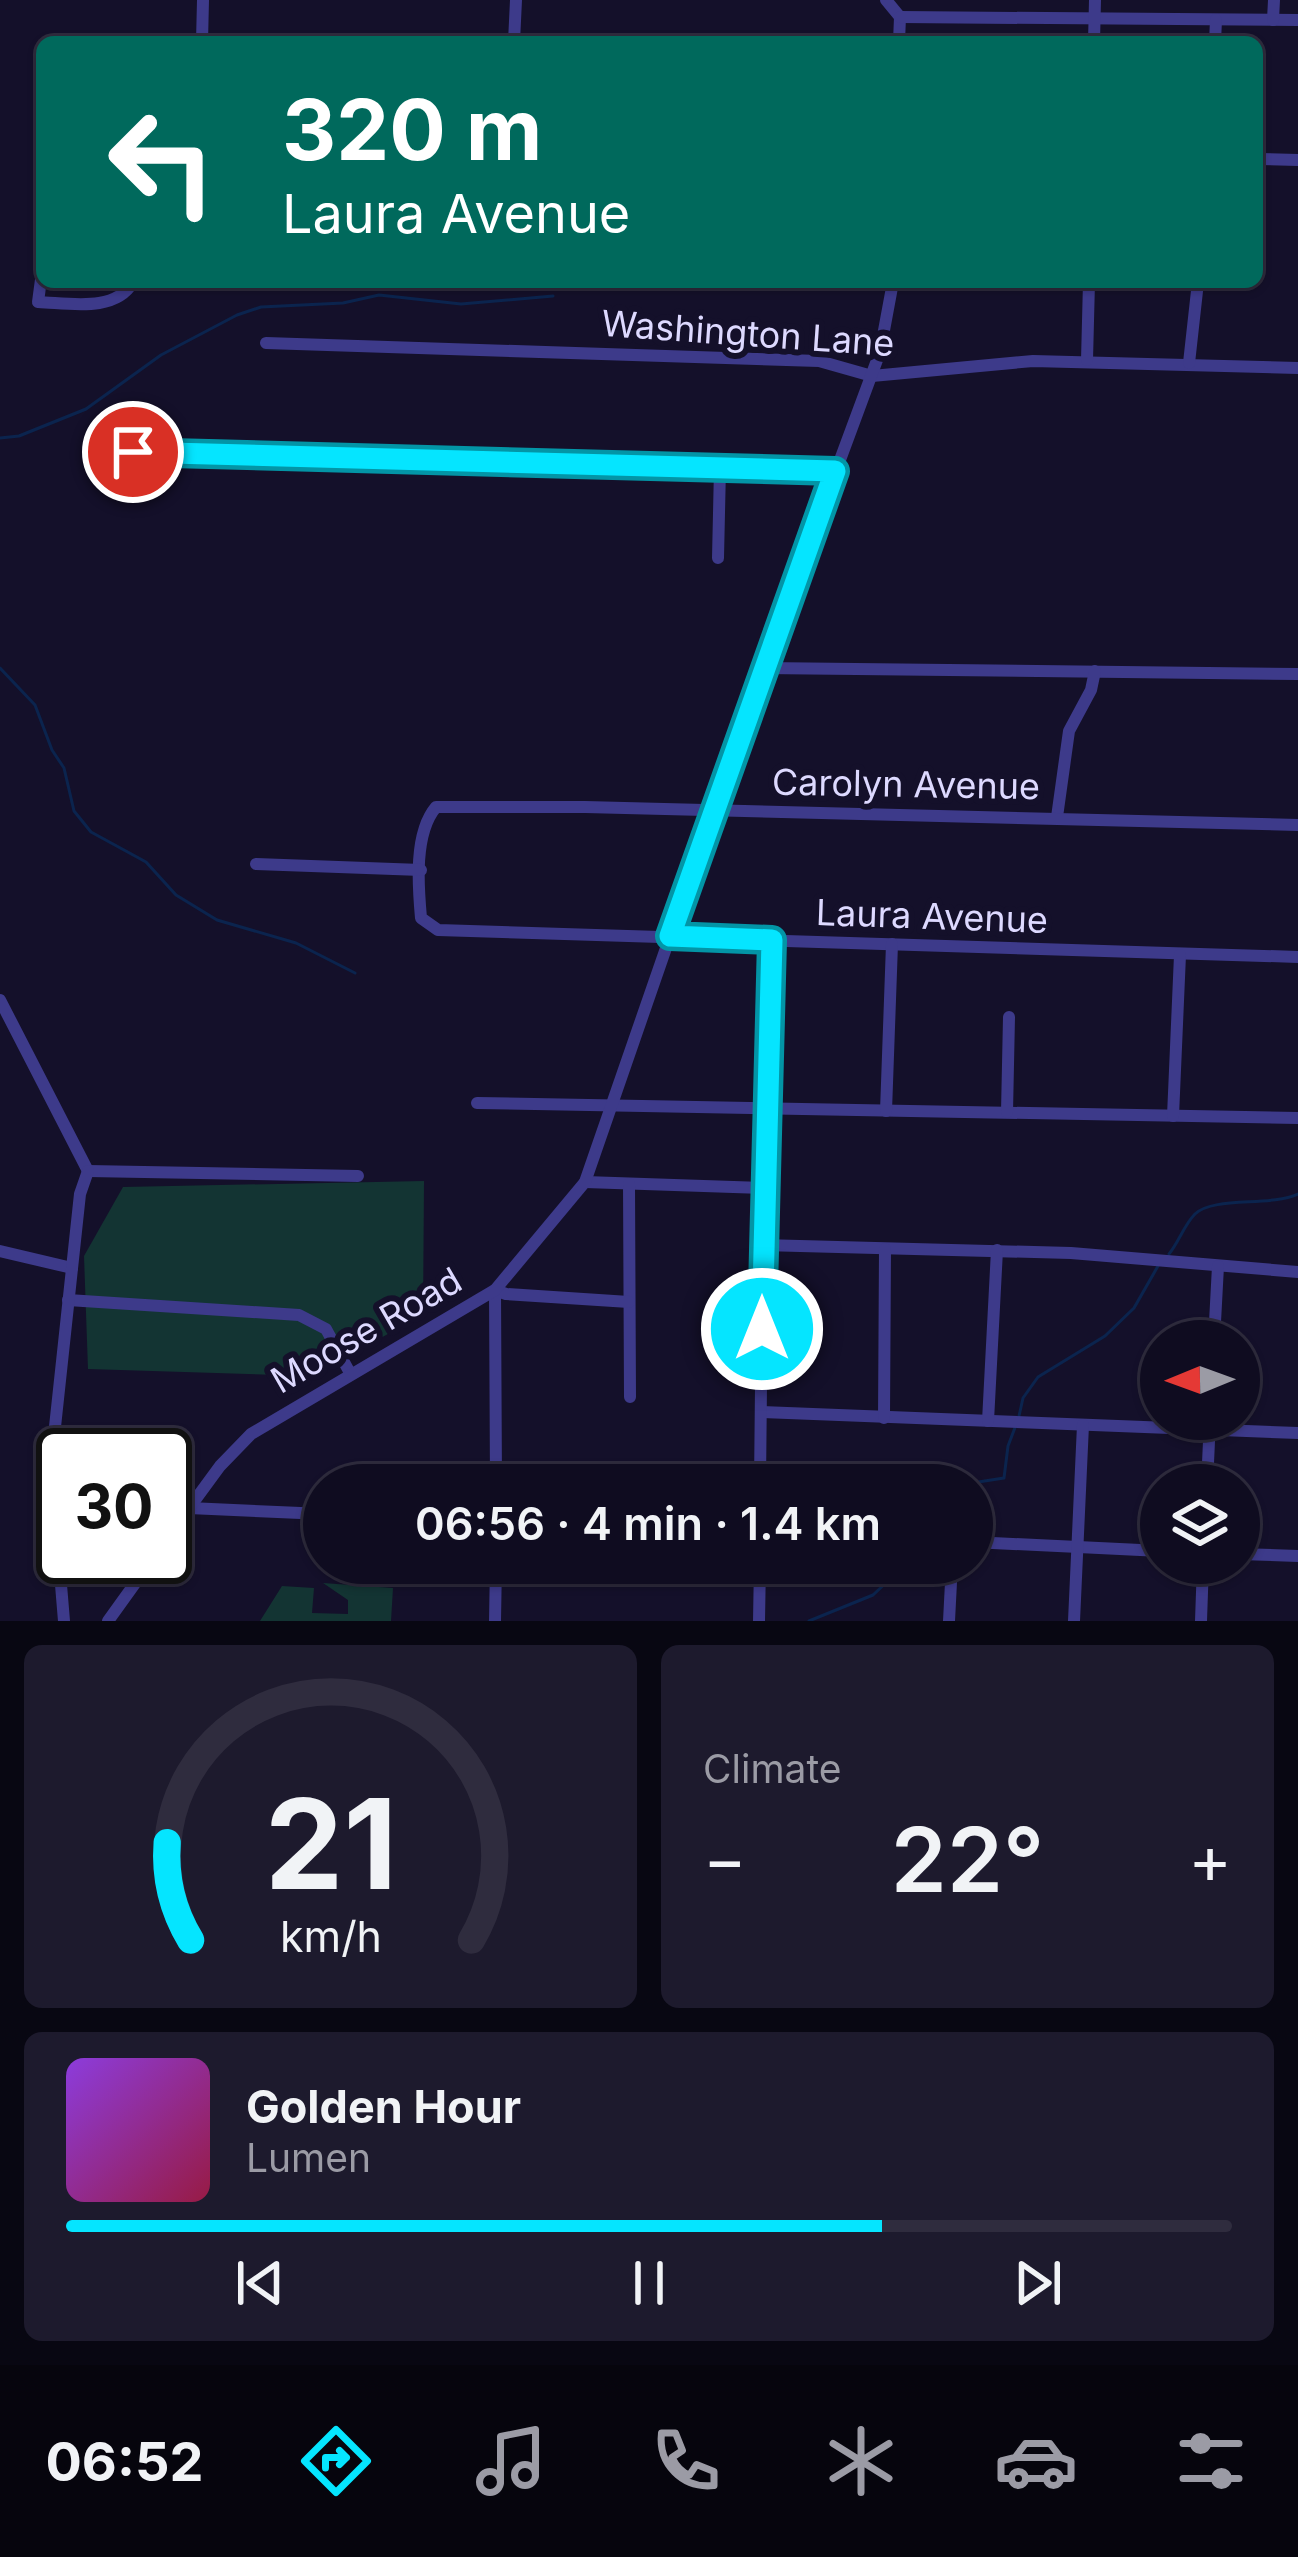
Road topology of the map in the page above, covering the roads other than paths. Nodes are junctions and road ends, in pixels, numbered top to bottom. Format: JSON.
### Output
{"nodes":[{"id":1,"x":202,"y":0,"type":"edge"},
{"id":2,"x":517,"y":0,"type":"edge"},
{"id":3,"x":886,"y":0,"type":"edge"},
{"id":4,"x":970,"y":0,"type":"edge"},
{"id":5,"x":1095,"y":0,"type":"edge"},
{"id":6,"x":1274,"y":0,"type":"edge"},
{"id":7,"x":969,"y":16,"type":"junction"},
{"id":8,"x":900,"y":17,"type":"junction"},
{"id":9,"x":1095,"y":20,"type":"junction"},
{"id":10,"x":1216,"y":20,"type":"junction"},
{"id":11,"x":1273,"y":20,"type":"junction"},
{"id":12,"x":1298,"y":20,"type":"edge"},
{"id":13,"x":202,"y":36,"type":"edge"},
{"id":14,"x":514,"y":36,"type":"edge"},
{"id":15,"x":899,"y":36,"type":"edge"},
{"id":16,"x":1094,"y":36,"type":"edge"},
{"id":17,"x":1215,"y":36,"type":"edge"},
{"id":18,"x":1263,"y":159,"type":"edge"},
{"id":19,"x":1298,"y":160,"type":"edge"},
{"id":20,"x":40,"y":288,"type":"edge"},
{"id":21,"x":127,"y":288,"type":"edge"},
{"id":22,"x":892,"y":288,"type":"edge"},
{"id":23,"x":1089,"y":288,"type":"edge"},
{"id":24,"x":1197,"y":288,"type":"edge"},
{"id":25,"x":266,"y":343,"type":"dead end"},
{"id":26,"x":1087,"y":360,"type":"junction"},
{"id":27,"x":1189,"y":363,"type":"junction"},
{"id":28,"x":1298,"y":368,"type":"edge"},
{"id":29,"x":872,"y":376,"type":"junction"},
{"id":30,"x":112,"y":460,"type":"dead end"},
{"id":31,"x":720,"y":468,"type":"junction"},
{"id":32,"x":835,"y":471,"type":"junction"},
{"id":33,"x":718,"y":557,"type":"dead end"},
{"id":34,"x":763,"y":668,"type":"junction"},
{"id":35,"x":1095,"y":670,"type":"junction"},
{"id":36,"x":1298,"y":674,"type":"edge"},
{"id":37,"x":713,"y":810,"type":"junction"},
{"id":38,"x":1057,"y":818,"type":"junction"},
{"id":39,"x":1298,"y":825,"type":"edge"},
{"id":40,"x":256,"y":864,"type":"dead end"},
{"id":41,"x":421,"y":870,"type":"junction"},
{"id":42,"x":670,"y":936,"type":"junction"},
{"id":43,"x":772,"y":940,"type":"junction"},
{"id":44,"x":892,"y":944,"type":"junction"},
{"id":45,"x":1180,"y":956,"type":"junction"},
{"id":46,"x":1298,"y":957,"type":"edge"},
{"id":47,"x":0,"y":1000,"type":"edge"},
{"id":48,"x":1010,"y":1017,"type":"dead end"},
{"id":49,"x":477,"y":1103,"type":"dead end"},
{"id":50,"x":614,"y":1105,"type":"junction"},
{"id":51,"x":766,"y":1108,"type":"junction"},
{"id":52,"x":886,"y":1111,"type":"junction"},
{"id":53,"x":1007,"y":1112,"type":"junction"},
{"id":54,"x":1173,"y":1116,"type":"junction"},
{"id":55,"x":1298,"y":1118,"type":"edge"},
{"id":56,"x":88,"y":1171,"type":"junction"},
{"id":57,"x":358,"y":1176,"type":"dead end"},
{"id":58,"x":585,"y":1182,"type":"junction"},
{"id":59,"x":629,"y":1184,"type":"junction"},
{"id":60,"x":763,"y":1188,"type":"junction"},
{"id":61,"x":762,"y":1245,"type":"junction"},
{"id":62,"x":885,"y":1249,"type":"junction"},
{"id":63,"x":998,"y":1250,"type":"junction"},
{"id":64,"x":0,"y":1251,"type":"edge"},
{"id":65,"x":1218,"y":1266,"type":"junction"},
{"id":66,"x":72,"y":1268,"type":"junction"},
{"id":67,"x":1298,"y":1272,"type":"edge"},
{"id":68,"x":495,"y":1290,"type":"junction"},
{"id":69,"x":68,"y":1300,"type":"junction"},
{"id":70,"x":629,"y":1302,"type":"junction"},
{"id":71,"x":1215,"y":1320,"type":"edge"},
{"id":72,"x":350,"y":1373,"type":"junction"},
{"id":73,"x":630,"y":1397,"type":"dead end"},
{"id":74,"x":761,"y":1412,"type":"junction"},
{"id":75,"x":884,"y":1418,"type":"junction"},
{"id":76,"x":988,"y":1421,"type":"junction"},
{"id":77,"x":1083,"y":1425,"type":"junction"},
{"id":78,"x":1140,"y":1425,"type":"edge"},
{"id":79,"x":1260,"y":1429,"type":"edge"},
{"id":80,"x":1298,"y":1432,"type":"edge"},
{"id":81,"x":496,"y":1464,"type":"edge"},
{"id":82,"x":760,"y":1464,"type":"edge"},
{"id":83,"x":192,"y":1504,"type":"edge"},
{"id":84,"x":192,"y":1508,"type":"edge"},
{"id":85,"x":303,"y":1513,"type":"edge"},
{"id":86,"x":993,"y":1543,"type":"edge"},
{"id":87,"x":1077,"y":1547,"type":"junction"},
{"id":88,"x":1140,"y":1550,"type":"edge"},
{"id":89,"x":1260,"y":1555,"type":"edge"},
{"id":90,"x":1298,"y":1556,"type":"edge"},
{"id":91,"x":135,"y":1584,"type":"edge"},
{"id":92,"x":496,"y":1584,"type":"edge"},
{"id":93,"x":760,"y":1584,"type":"edge"},
{"id":94,"x":951,"y":1584,"type":"edge"},
{"id":95,"x":1202,"y":1584,"type":"edge"},
{"id":96,"x":64,"y":1621,"type":"edge"},
{"id":97,"x":108,"y":1621,"type":"edge"},
{"id":98,"x":495,"y":1621,"type":"edge"},
{"id":99,"x":759,"y":1621,"type":"edge"},
{"id":100,"x":949,"y":1621,"type":"edge"},
{"id":101,"x":1074,"y":1621,"type":"edge"},
{"id":102,"x":1201,"y":1621,"type":"edge"}],
"edges":[{"from":1,"to":13,"type":"street"},
{"from":2,"to":14,"type":"street"},
{"from":3,"to":8,"type":"street"},
{"from":4,"to":7,"type":"street"},
{"from":5,"to":9,"type":"street"},
{"from":6,"to":11,"type":"street"},
{"from":7,"to":8,"type":"street"},
{"from":7,"to":9,"type":"street"},
{"from":8,"to":15,"type":"street"},
{"from":9,"to":10,"type":"street"},
{"from":9,"to":16,"type":"street"},
{"from":10,"to":11,"type":"street"},
{"from":10,"to":17,"type":"street"},
{"from":11,"to":12,"type":"street"},
{"from":18,"to":19,"type":"street"},
{"from":20,"to":21,"type":"street"},
{"from":22,"to":29,"type":"street","name":"Moose Road"},
{"from":23,"to":26,"type":"street"},
{"from":24,"to":27,"type":"street"},
{"from":25,"to":29,"type":"street","name":"Washington Lane"},
{"from":26,"to":27,"type":"street","name":"Washington Lane"},
{"from":26,"to":29,"type":"street","name":"Washington Lane"},
{"from":27,"to":28,"type":"street","name":"Washington Lane"},
{"from":29,"to":32,"type":"street","name":"Moose Road"},
{"from":30,"to":31,"type":"street"},
{"from":31,"to":32,"type":"street"},
{"from":31,"to":33,"type":"street"},
{"from":32,"to":34,"type":"street","name":"Moose Road"},
{"from":34,"to":35,"type":"street"},
{"from":34,"to":37,"type":"street","name":"Moose Road"},
{"from":35,"to":36,"type":"street"},
{"from":35,"to":38,"type":"street"},
{"from":37,"to":38,"type":"street","name":"Carolyn Avenue"},
{"from":37,"to":41,"type":"street","name":"Carolyn Avenue"},
{"from":37,"to":42,"type":"street","name":"Moose Road"},
{"from":38,"to":39,"type":"street","name":"Carolyn Avenue"},
{"from":40,"to":41,"type":"street"},
{"from":41,"to":42,"type":"street","name":"Laura Avenue"},
{"from":42,"to":43,"type":"street","name":"Laura Avenue"},
{"from":42,"to":50,"type":"street","name":"Moose Road"},
{"from":43,"to":44,"type":"street","name":"Laura Avenue"},
{"from":43,"to":51,"type":"street"},
{"from":44,"to":45,"type":"street","name":"Laura Avenue"},
{"from":44,"to":52,"type":"street"},
{"from":45,"to":46,"type":"street","name":"Laura Avenue"},
{"from":45,"to":54,"type":"street"},
{"from":47,"to":56,"type":"street"},
{"from":48,"to":53,"type":"street"},
{"from":49,"to":50,"type":"street"},
{"from":50,"to":51,"type":"street"},
{"from":50,"to":58,"type":"street","name":"Moose Road"},
{"from":51,"to":52,"type":"street"},
{"from":51,"to":60,"type":"street"},
{"from":52,"to":53,"type":"street"},
{"from":53,"to":54,"type":"street"},
{"from":54,"to":55,"type":"street"},
{"from":56,"to":57,"type":"street"},
{"from":56,"to":66,"type":"street"},
{"from":58,"to":59,"type":"street"},
{"from":58,"to":68,"type":"street","name":"Moose Road"},
{"from":59,"to":60,"type":"street"},
{"from":59,"to":70,"type":"street"},
{"from":60,"to":61,"type":"street"},
{"from":61,"to":62,"type":"street"},
{"from":61,"to":74,"type":"street"},
{"from":62,"to":63,"type":"street"},
{"from":62,"to":75,"type":"street"},
{"from":63,"to":65,"type":"street"},
{"from":63,"to":76,"type":"street"},
{"from":64,"to":66,"type":"street"},
{"from":65,"to":67,"type":"street"},
{"from":65,"to":71,"type":"street"},
{"from":66,"to":69,"type":"street"},
{"from":68,"to":70,"type":"street"},
{"from":68,"to":72,"type":"street","name":"Moose Road"},
{"from":68,"to":81,"type":"street"},
{"from":69,"to":72,"type":"street"},
{"from":69,"to":96,"type":"street"},
{"from":70,"to":73,"type":"street"},
{"from":72,"to":83,"type":"street","name":"Moose Road"},
{"from":74,"to":75,"type":"street"},
{"from":74,"to":82,"type":"street"},
{"from":75,"to":76,"type":"street"},
{"from":76,"to":77,"type":"street"},
{"from":77,"to":78,"type":"street"},
{"from":77,"to":87,"type":"street"},
{"from":79,"to":80,"type":"street"},
{"from":84,"to":85,"type":"street"},
{"from":86,"to":87,"type":"street"},
{"from":87,"to":88,"type":"street"},
{"from":87,"to":101,"type":"street"},
{"from":89,"to":90,"type":"street"},
{"from":91,"to":97,"type":"street"},
{"from":92,"to":98,"type":"street"},
{"from":93,"to":99,"type":"street"},
{"from":94,"to":100,"type":"street"},
{"from":95,"to":102,"type":"street"}]}
